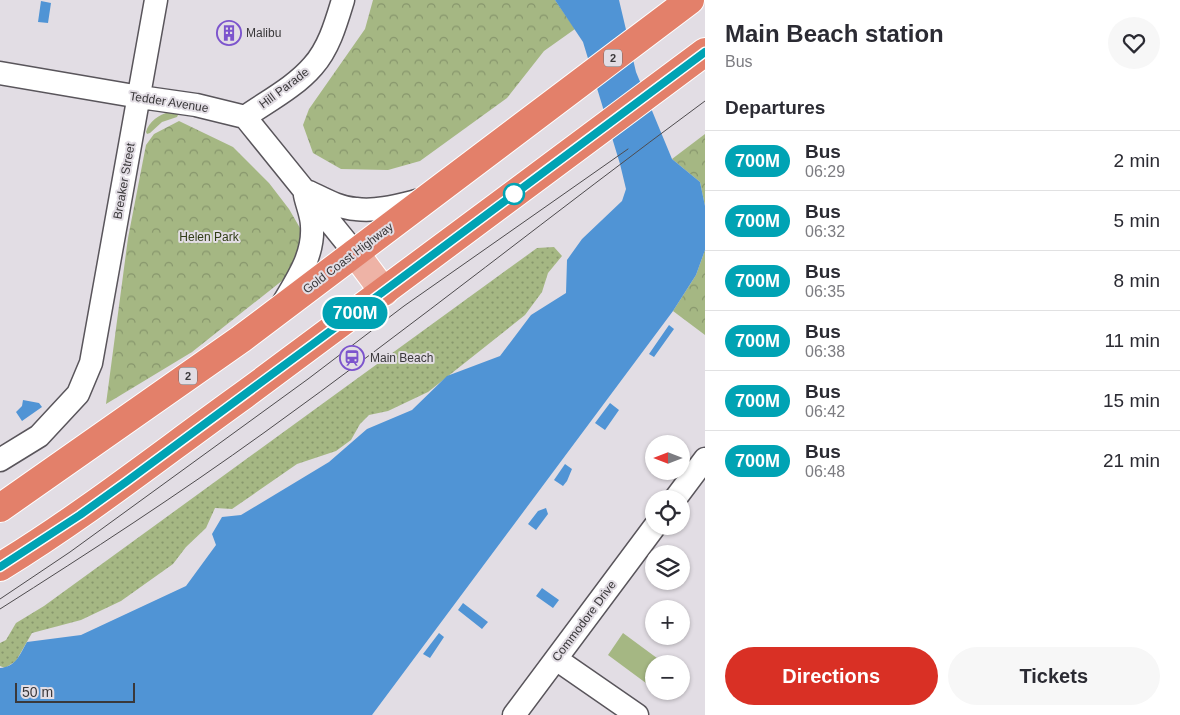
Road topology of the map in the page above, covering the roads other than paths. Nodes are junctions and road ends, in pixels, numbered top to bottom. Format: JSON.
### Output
{"nodes":[{"id":1,"x":156,"y":0,"type":"edge"},
{"id":2,"x":343,"y":0,"type":"edge"},
{"id":3,"x":690,"y":0,"type":"edge"},
{"id":4,"x":705,"y":52,"type":"edge"},
{"id":5,"x":0,"y":73,"type":"edge"},
{"id":6,"x":140,"y":97,"type":"junction"},
{"id":7,"x":245,"y":117,"type":"junction"},
{"id":8,"x":304,"y":190,"type":"junction"},
{"id":9,"x":426,"y":199,"type":"junction"},
{"id":10,"x":355,"y":253,"type":"junction"},
{"id":11,"x":384,"y":292,"type":"junction"},
{"id":12,"x":279,"y":310,"type":"junction"},
{"id":13,"x":705,"y":459,"type":"edge"},
{"id":14,"x":0,"y":460,"type":"edge"},
{"id":15,"x":682,"y":490,"type":"edge"},
{"id":16,"x":0,"y":508,"type":"edge"},
{"id":17,"x":648,"y":535,"type":"edge"},
{"id":18,"x":0,"y":567,"type":"edge"},
{"id":19,"x":556,"y":659,"type":"junction"},
{"id":20,"x":514,"y":715,"type":"edge"},
{"id":21,"x":637,"y":715,"type":"edge"}],
"edges":[{"from":1,"to":6,"type":"street","name":"Breaker Street"},
{"from":2,"to":7,"type":"street","name":"Hill Parade"},
{"from":3,"to":9,"type":"highway","name":"Gold Coast Highway","number":"2"},
{"from":4,"to":11,"type":"highway"},
{"from":5,"to":6,"type":"street","name":"Tedder Avenue"},
{"from":6,"to":7,"type":"street","name":"Tedder Avenue"},
{"from":6,"to":14,"type":"street","name":"Breaker Street"},
{"from":7,"to":8,"type":"street"},
{"from":8,"to":9,"type":"street"},
{"from":8,"to":10,"type":"street"},
{"from":8,"to":12,"type":"street"},
{"from":9,"to":10,"type":"highway","name":"Gold Coast Highway","number":"2"},
{"from":10,"to":11,"type":"main road"},
{"from":10,"to":12,"type":"highway","name":"Gold Coast Highway","number":"2"},
{"from":11,"to":18,"type":"highway"},
{"from":12,"to":16,"type":"highway","name":"Gold Coast Highway","number":"2"},
{"from":13,"to":15,"type":"street"},
{"from":17,"to":19,"type":"street","name":"Commodore Drive"},
{"from":19,"to":20,"type":"street","name":"Commodore Drive"},
{"from":19,"to":21,"type":"street"}]}
